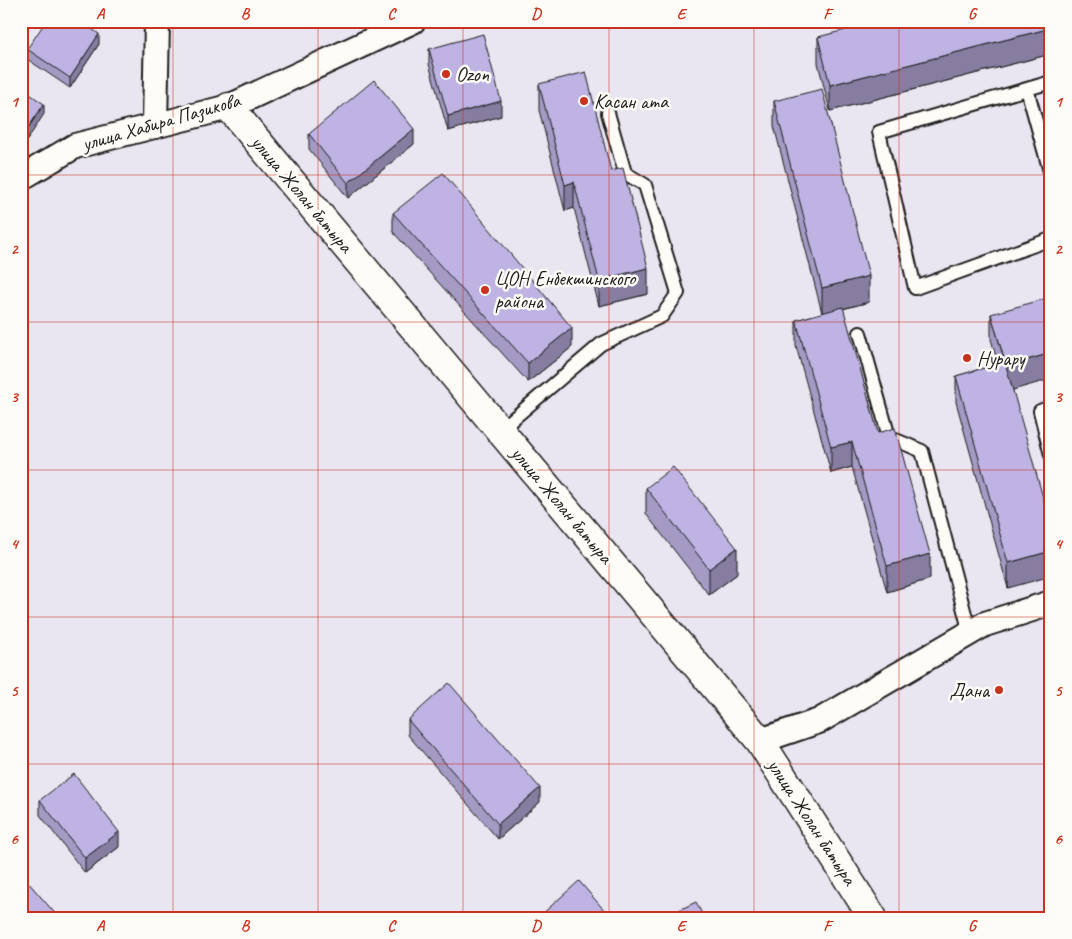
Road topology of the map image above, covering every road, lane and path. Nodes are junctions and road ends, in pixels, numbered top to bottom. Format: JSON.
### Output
{"nodes":[{"id":1,"x":157,"y":21,"type":"edge"},
{"id":2,"x":413,"y":21,"type":"edge"},
{"id":3,"x":1051,"y":82,"type":"edge"},
{"id":4,"x":1027,"y":89,"type":"junction"},
{"id":5,"x":229,"y":107,"type":"junction"},
{"id":6,"x":608,"y":113,"type":"dead end"},
{"id":7,"x":155,"y":126,"type":"junction"},
{"id":8,"x":1051,"y":175,"type":"edge"},
{"id":9,"x":21,"y":178,"type":"edge"},
{"id":10,"x":1051,"y":239,"type":"edge"},
{"id":11,"x":860,"y":333,"type":"dead end"},
{"id":12,"x":1051,"y":407,"type":"edge"},
{"id":13,"x":500,"y":430,"type":"junction"},
{"id":14,"x":1051,"y":455,"type":"edge"},
{"id":15,"x":1051,"y":603,"type":"edge"},
{"id":16,"x":970,"y":634,"type":"junction"},
{"id":17,"x":760,"y":742,"type":"junction"},
{"id":18,"x":874,"y":918,"type":"edge"}],
"edges":[{"from":1,"to":7,"type":"street"},
{"from":2,"to":5,"type":"street","name":"улица Хабира Пазикова"},
{"from":3,"to":4,"type":"lane"},
{"from":4,"to":8,"type":"lane"},
{"from":4,"to":10,"type":"lane"},
{"from":5,"to":7,"type":"street","name":"улица Хабира Пазикова"},
{"from":5,"to":13,"type":"street","name":"улица Жолан батыра"},
{"from":6,"to":13,"type":"lane"},
{"from":7,"to":9,"type":"street","name":"улица Хабира Пазикова"},
{"from":11,"to":16,"type":"lane"},
{"from":12,"to":14,"type":"lane"},
{"from":13,"to":17,"type":"street","name":"улица Жолан батыра"},
{"from":15,"to":16,"type":"street"},
{"from":16,"to":17,"type":"street"},
{"from":17,"to":18,"type":"street","name":"улица Жолан батыра"}]}
